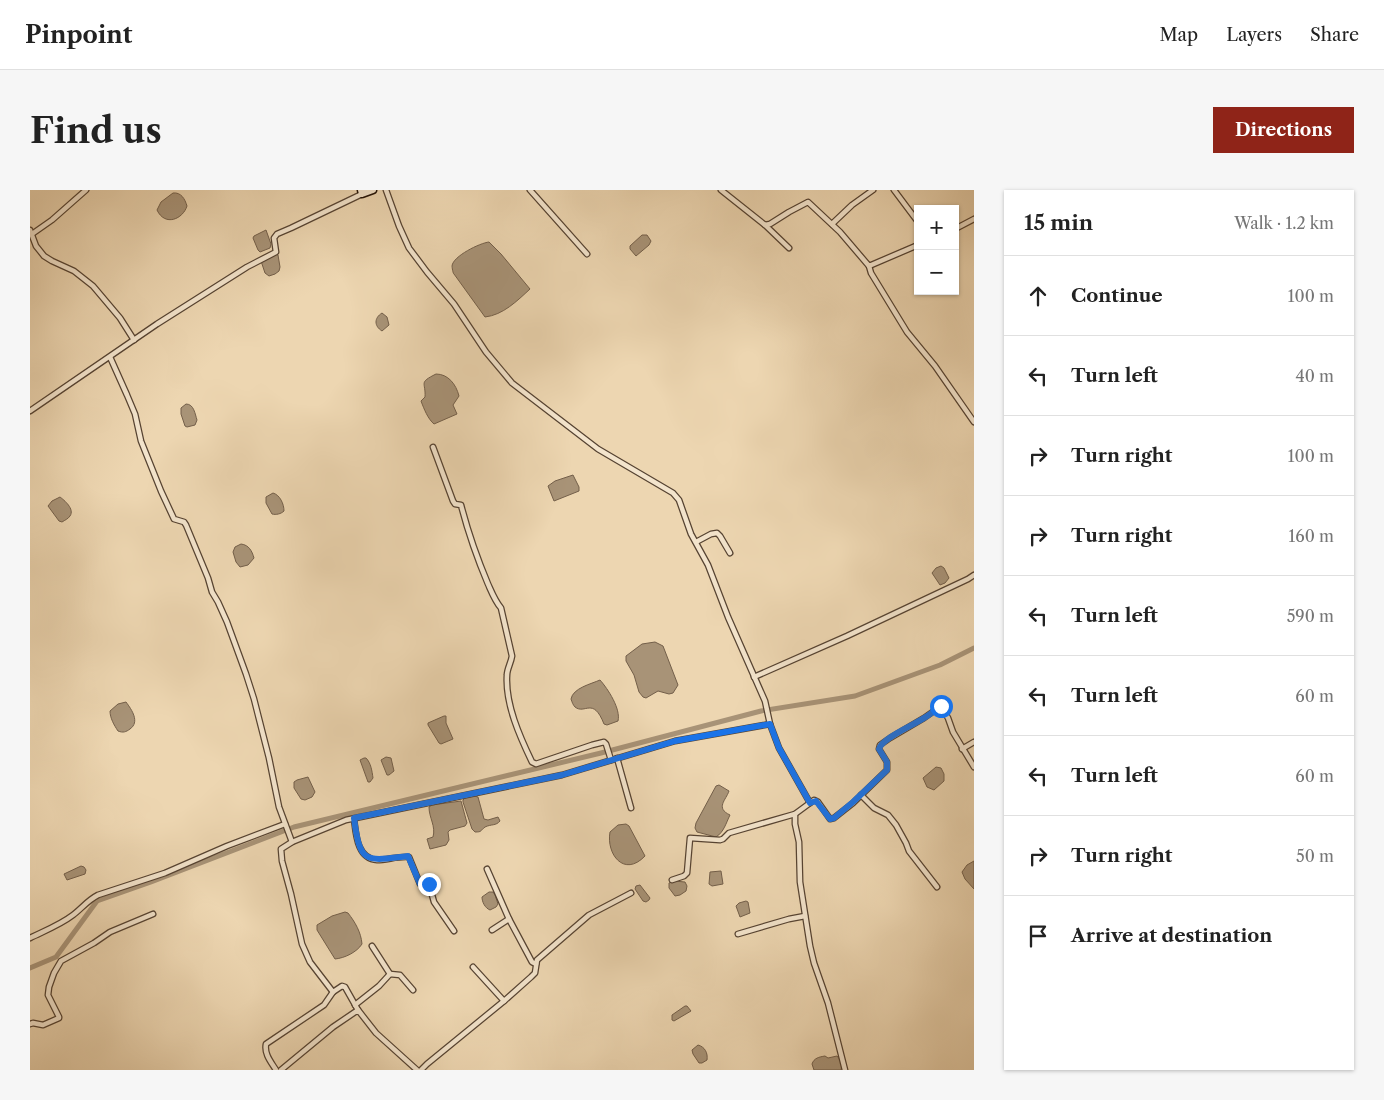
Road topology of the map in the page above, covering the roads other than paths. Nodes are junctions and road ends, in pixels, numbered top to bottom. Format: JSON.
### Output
{"nodes":[{"id":1,"x":86,"y":190,"type":"edge"},
{"id":2,"x":373,"y":190,"type":"edge"},
{"id":3,"x":386,"y":190,"type":"edge"},
{"id":4,"x":530,"y":190,"type":"edge"},
{"id":5,"x":720,"y":190,"type":"edge"},
{"id":6,"x":873,"y":190,"type":"edge"},
{"id":7,"x":894,"y":190,"type":"edge"},
{"id":8,"x":361,"y":192,"type":"edge"},
{"id":9,"x":914,"y":217,"type":"edge"},
{"id":10,"x":974,"y":219,"type":"edge"},
{"id":11,"x":832,"y":224,"type":"junction"},
{"id":12,"x":765,"y":225,"type":"junction"},
{"id":13,"x":959,"y":227,"type":"edge"},
{"id":14,"x":31,"y":232,"type":"edge"},
{"id":15,"x":914,"y":247,"type":"edge"},
{"id":16,"x":789,"y":248,"type":"dead end"},
{"id":17,"x":587,"y":254,"type":"dead end"},
{"id":18,"x":869,"y":266,"type":"junction"},
{"id":19,"x":134,"y":340,"type":"junction"},
{"id":20,"x":110,"y":357,"type":"junction"},
{"id":21,"x":30,"y":411,"type":"edge"},
{"id":22,"x":974,"y":422,"type":"edge"},
{"id":23,"x":433,"y":447,"type":"dead end"},
{"id":24,"x":696,"y":542,"type":"junction"},
{"id":25,"x":730,"y":553,"type":"dead end"},
{"id":26,"x":974,"y":575,"type":"edge"},
{"id":27,"x":754,"y":677,"type":"junction"},
{"id":28,"x":770,"y":723,"type":"junction"},
{"id":29,"x":974,"y":742,"type":"edge"},
{"id":30,"x":962,"y":749,"type":"junction"},
{"id":31,"x":613,"y":758,"type":"junction"},
{"id":32,"x":974,"y":767,"type":"edge"},
{"id":33,"x":861,"y":795,"type":"junction"},
{"id":34,"x":810,"y":803,"type":"junction"},
{"id":35,"x":631,"y":808,"type":"dead end"},
{"id":36,"x":795,"y":814,"type":"junction"},
{"id":37,"x":354,"y":818,"type":"junction"},
{"id":38,"x":286,"y":826,"type":"junction"},
{"id":39,"x":292,"y":842,"type":"junction"},
{"id":40,"x":487,"y":869,"type":"dead end"},
{"id":41,"x":672,"y":880,"type":"dead end"},
{"id":42,"x":937,"y":887,"type":"dead end"},
{"id":43,"x":631,"y":893,"type":"dead end"},
{"id":44,"x":153,"y":914,"type":"dead end"},
{"id":45,"x":805,"y":916,"type":"junction"},
{"id":46,"x":509,"y":919,"type":"junction"},
{"id":47,"x":492,"y":930,"type":"dead end"},
{"id":48,"x":454,"y":931,"type":"dead end"},
{"id":49,"x":738,"y":934,"type":"dead end"},
{"id":50,"x":30,"y":938,"type":"edge"},
{"id":51,"x":372,"y":946,"type":"dead end"},
{"id":52,"x":536,"y":964,"type":"junction"},
{"id":53,"x":473,"y":967,"type":"dead end"},
{"id":54,"x":390,"y":974,"type":"junction"},
{"id":55,"x":413,"y":990,"type":"dead end"},
{"id":56,"x":333,"y":992,"type":"junction"},
{"id":57,"x":504,"y":1001,"type":"junction"},
{"id":58,"x":357,"y":1008,"type":"junction"},
{"id":59,"x":30,"y":1024,"type":"edge"},
{"id":60,"x":276,"y":1070,"type":"edge"},
{"id":61,"x":281,"y":1070,"type":"edge"},
{"id":62,"x":417,"y":1070,"type":"edge"},
{"id":63,"x":422,"y":1070,"type":"edge"},
{"id":64,"x":845,"y":1070,"type":"edge"}],
"edges":[{"from":1,"to":14,"type":"street"},
{"from":2,"to":8,"type":"street"},
{"from":3,"to":24,"type":"street"},
{"from":4,"to":17,"type":"street"},
{"from":5,"to":12,"type":"street"},
{"from":6,"to":11,"type":"street"},
{"from":7,"to":9,"type":"street"},
{"from":8,"to":19,"type":"street"},
{"from":10,"to":13,"type":"street"},
{"from":11,"to":12,"type":"street"},
{"from":11,"to":18,"type":"street"},
{"from":12,"to":16,"type":"street"},
{"from":14,"to":19,"type":"street"},
{"from":15,"to":18,"type":"street"},
{"from":18,"to":22,"type":"street"},
{"from":19,"to":20,"type":"street"},
{"from":20,"to":21,"type":"street"},
{"from":20,"to":38,"type":"street"},
{"from":23,"to":31,"type":"street"},
{"from":24,"to":25,"type":"street"},
{"from":24,"to":27,"type":"street"},
{"from":26,"to":27,"type":"street"},
{"from":27,"to":28,"type":"street"},
{"from":28,"to":31,"type":"street"},
{"from":28,"to":34,"type":"street"},
{"from":29,"to":30,"type":"street"},
{"from":30,"to":32,"type":"street"},
{"from":30,"to":33,"type":"street"},
{"from":31,"to":35,"type":"street"},
{"from":31,"to":37,"type":"street"},
{"from":33,"to":34,"type":"street"},
{"from":33,"to":42,"type":"street"},
{"from":34,"to":36,"type":"street"},
{"from":36,"to":41,"type":"street"},
{"from":36,"to":45,"type":"street"},
{"from":37,"to":39,"type":"street"},
{"from":37,"to":48,"type":"street"},
{"from":38,"to":39,"type":"street"},
{"from":38,"to":50,"type":"street"},
{"from":39,"to":56,"type":"street"},
{"from":40,"to":46,"type":"street"},
{"from":43,"to":52,"type":"street"},
{"from":44,"to":59,"type":"street"},
{"from":45,"to":49,"type":"street"},
{"from":45,"to":64,"type":"street"},
{"from":46,"to":47,"type":"street"},
{"from":46,"to":52,"type":"street"},
{"from":51,"to":54,"type":"street"},
{"from":52,"to":57,"type":"street"},
{"from":53,"to":57,"type":"street"},
{"from":54,"to":55,"type":"street"},
{"from":54,"to":58,"type":"street"},
{"from":56,"to":58,"type":"street"},
{"from":56,"to":60,"type":"street"},
{"from":57,"to":63,"type":"street"},
{"from":58,"to":61,"type":"street"},
{"from":58,"to":62,"type":"street"}]}
